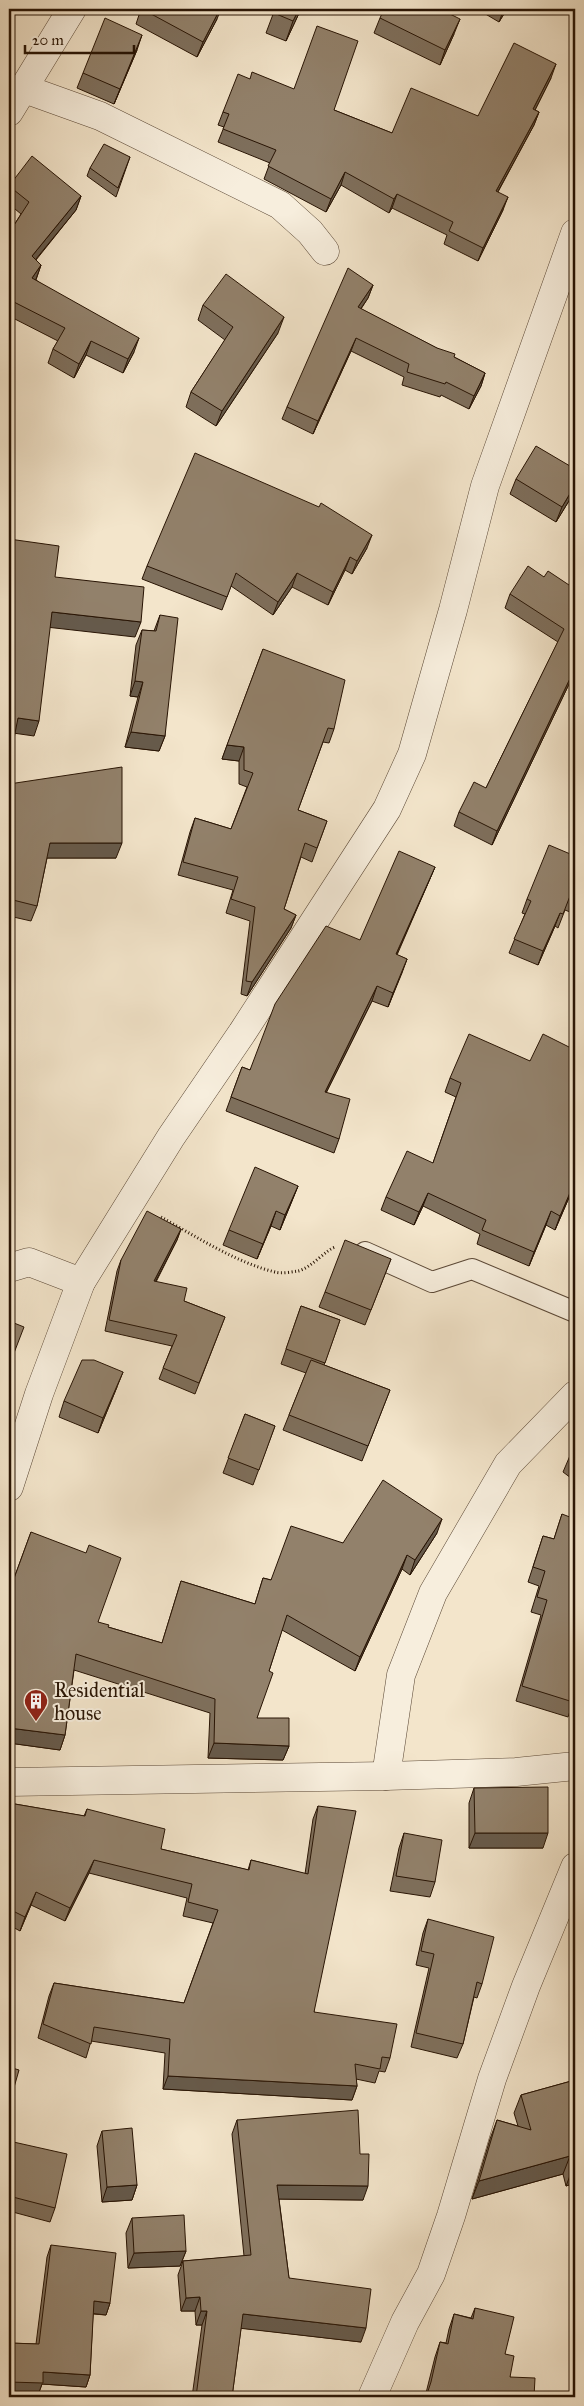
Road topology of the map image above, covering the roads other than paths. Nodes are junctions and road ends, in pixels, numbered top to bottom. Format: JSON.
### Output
{"nodes":[{"id":1,"x":72,"y":9,"type":"edge"},
{"id":2,"x":22,"y":88,"type":"junction"},
{"id":3,"x":9,"y":112,"type":"edge"},
{"id":4,"x":573,"y":248,"type":"edge"},
{"id":5,"x":324,"y":251,"type":"dead end"},
{"id":6,"x":352,"y":1246,"type":"edge"},
{"id":7,"x":9,"y":1268,"type":"edge"},
{"id":8,"x":81,"y":1282,"type":"junction"},
{"id":9,"x":575,"y":1312,"type":"edge"},
{"id":10,"x":575,"y":1395,"type":"edge"},
{"id":11,"x":9,"y":1487,"type":"edge"},
{"id":12,"x":575,"y":1766,"type":"edge"},
{"id":13,"x":386,"y":1776,"type":"junction"},
{"id":14,"x":9,"y":1782,"type":"edge"},
{"id":15,"x":575,"y":1867,"type":"edge"},
{"id":16,"x":372,"y":2397,"type":"edge"}],
"edges":[{"from":1,"to":2,"type":"street"},
{"from":2,"to":3,"type":"street"},
{"from":2,"to":5,"type":"street"},
{"from":4,"to":8,"type":"street"},
{"from":6,"to":9,"type":"lane"},
{"from":7,"to":8,"type":"street"},
{"from":8,"to":11,"type":"street"},
{"from":10,"to":13,"type":"street"},
{"from":12,"to":13,"type":"street"},
{"from":13,"to":14,"type":"street"},
{"from":15,"to":16,"type":"street"}]}
